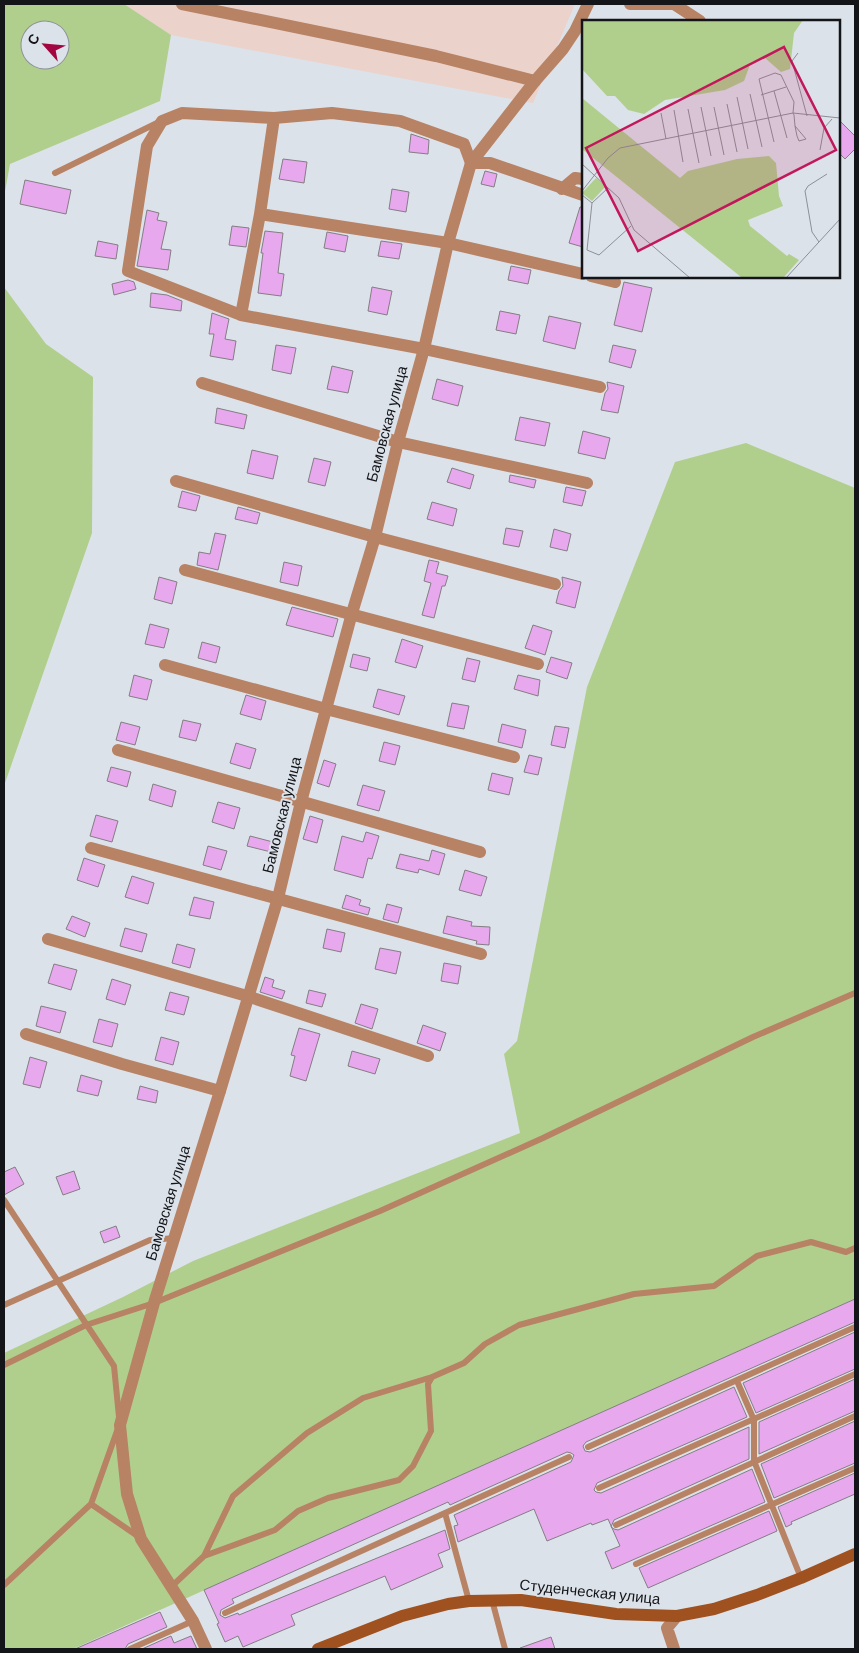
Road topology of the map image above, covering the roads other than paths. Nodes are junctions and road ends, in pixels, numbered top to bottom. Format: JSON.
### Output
{"nodes":[{"id":1,"x":182,"y":4,"type":"edge"},
{"id":2,"x":588,"y":4,"type":"edge"},
{"id":3,"x":630,"y":4,"type":"edge"},
{"id":4,"x":698,"y":20,"type":"edge"},
{"id":5,"x":535,"y":81,"type":"junction"},
{"id":6,"x":274,"y":118,"type":"junction"},
{"id":7,"x":162,"y":121,"type":"junction"},
{"id":8,"x":471,"y":163,"type":"junction"},
{"id":9,"x":55,"y":173,"type":"dead end"},
{"id":10,"x":582,"y":179,"type":"edge"},
{"id":11,"x":562,"y":189,"type":"junction"},
{"id":12,"x":582,"y":195,"type":"edge"},
{"id":13,"x":260,"y":214,"type":"junction"},
{"id":14,"x":448,"y":243,"type":"junction"},
{"id":15,"x":582,"y":274,"type":"edge"},
{"id":16,"x":599,"y":278,"type":"edge"},
{"id":17,"x":615,"y":282,"type":"dead end"},
{"id":18,"x":241,"y":315,"type":"junction"},
{"id":19,"x":424,"y":349,"type":"junction"},
{"id":20,"x":202,"y":383,"type":"dead end"},
{"id":21,"x":600,"y":387,"type":"dead end"},
{"id":22,"x":398,"y":442,"type":"junction"},
{"id":23,"x":176,"y":482,"type":"dead end"},
{"id":24,"x":587,"y":483,"type":"dead end"},
{"id":25,"x":375,"y":537,"type":"junction"},
{"id":26,"x":185,"y":570,"type":"dead end"},
{"id":27,"x":555,"y":584,"type":"dead end"},
{"id":28,"x":352,"y":613,"type":"junction"},
{"id":29,"x":538,"y":664,"type":"dead end"},
{"id":30,"x":165,"y":665,"type":"dead end"},
{"id":31,"x":326,"y":709,"type":"junction"},
{"id":32,"x":118,"y":750,"type":"dead end"},
{"id":33,"x":514,"y":757,"type":"dead end"},
{"id":34,"x":301,"y":802,"type":"junction"},
{"id":35,"x":91,"y":848,"type":"dead end"},
{"id":36,"x":480,"y":852,"type":"dead end"},
{"id":37,"x":278,"y":898,"type":"junction"},
{"id":38,"x":48,"y":939,"type":"dead end"},
{"id":39,"x":481,"y":954,"type":"dead end"},
{"id":40,"x":855,"y":993,"type":"edge"},
{"id":41,"x":247,"y":996,"type":"junction"},
{"id":42,"x":26,"y":1034,"type":"dead end"},
{"id":43,"x":428,"y":1056,"type":"dead end"},
{"id":44,"x":220,"y":1092,"type":"junction"},
{"id":45,"x":4,"y":1200,"type":"edge"},
{"id":46,"x":175,"y":1238,"type":"junction"},
{"id":47,"x":855,"y":1248,"type":"edge"},
{"id":48,"x":56,"y":1281,"type":"junction"},
{"id":49,"x":154,"y":1303,"type":"junction"},
{"id":50,"x":4,"y":1305,"type":"edge"},
{"id":51,"x":86,"y":1325,"type":"junction"},
{"id":52,"x":855,"y":1328,"type":"edge"},
{"id":53,"x":4,"y":1365,"type":"edge"},
{"id":54,"x":855,"y":1374,"type":"edge"},
{"id":55,"x":432,"y":1376,"type":"junction"},
{"id":56,"x":738,"y":1380,"type":"junction"},
{"id":57,"x":855,"y":1416,"type":"edge"},
{"id":58,"x":754,"y":1420,"type":"junction"},
{"id":59,"x":120,"y":1424,"type":"junction"},
{"id":60,"x":588,"y":1447,"type":"dead end"},
{"id":61,"x":569,"y":1457,"type":"dead end"},
{"id":62,"x":754,"y":1461,"type":"junction"},
{"id":63,"x":855,"y":1468,"type":"edge"},
{"id":64,"x":599,"y":1488,"type":"dead end"},
{"id":65,"x":91,"y":1504,"type":"junction"},
{"id":66,"x":771,"y":1505,"type":"junction"},
{"id":67,"x":445,"y":1513,"type":"junction"},
{"id":68,"x":616,"y":1525,"type":"dead end"},
{"id":69,"x":141,"y":1539,"type":"junction"},
{"id":70,"x":855,"y":1554,"type":"edge"},
{"id":71,"x":204,"y":1556,"type":"junction"},
{"id":72,"x":636,"y":1564,"type":"dead end"},
{"id":73,"x":801,"y":1578,"type":"junction"},
{"id":74,"x":4,"y":1585,"type":"edge"},
{"id":75,"x":171,"y":1587,"type":"junction"},
{"id":76,"x":492,"y":1600,"type":"junction"},
{"id":77,"x":469,"y":1601,"type":"junction"},
{"id":78,"x":225,"y":1613,"type":"dead end"},
{"id":79,"x":677,"y":1616,"type":"junction"},
{"id":80,"x":193,"y":1621,"type":"junction"},
{"id":81,"x":345,"y":1644,"type":"edge"},
{"id":82,"x":130,"y":1649,"type":"edge"},
{"id":83,"x":206,"y":1649,"type":"edge"},
{"id":84,"x":318,"y":1649,"type":"edge"},
{"id":85,"x":505,"y":1649,"type":"edge"},
{"id":86,"x":674,"y":1649,"type":"edge"}],
"edges":[{"from":1,"to":5,"type":"street"},
{"from":2,"to":5,"type":"street","name":"Бамовская улица"},
{"from":3,"to":4,"type":"street"},
{"from":5,"to":8,"type":"street","name":"Бамовская улица"},
{"from":6,"to":7,"type":"street"},
{"from":6,"to":8,"type":"street"},
{"from":6,"to":13,"type":"street"},
{"from":7,"to":9,"type":"lane"},
{"from":7,"to":18,"type":"street"},
{"from":8,"to":11,"type":"street"},
{"from":8,"to":14,"type":"street","name":"Бамовская улица"},
{"from":10,"to":11,"type":"street"},
{"from":11,"to":12,"type":"street"},
{"from":13,"to":14,"type":"street"},
{"from":13,"to":18,"type":"street"},
{"from":14,"to":15,"type":"street"},
{"from":14,"to":19,"type":"street","name":"Бамовская улица"},
{"from":16,"to":17,"type":"street"},
{"from":18,"to":19,"type":"street"},
{"from":19,"to":21,"type":"street"},
{"from":19,"to":22,"type":"street","name":"Бамовская улица"},
{"from":20,"to":22,"type":"street"},
{"from":22,"to":24,"type":"street"},
{"from":22,"to":25,"type":"street","name":"Бамовская улица"},
{"from":23,"to":25,"type":"street"},
{"from":25,"to":27,"type":"street"},
{"from":25,"to":28,"type":"street","name":"Бамовская улица"},
{"from":26,"to":28,"type":"street"},
{"from":28,"to":29,"type":"street"},
{"from":28,"to":31,"type":"street","name":"Бамовская улица"},
{"from":30,"to":31,"type":"street"},
{"from":31,"to":33,"type":"street"},
{"from":31,"to":34,"type":"street","name":"Бамовская улица"},
{"from":32,"to":34,"type":"street"},
{"from":34,"to":36,"type":"street"},
{"from":34,"to":37,"type":"street","name":"Бамовская улица"},
{"from":35,"to":37,"type":"street"},
{"from":37,"to":39,"type":"street"},
{"from":37,"to":41,"type":"street","name":"Бамовская улица"},
{"from":38,"to":41,"type":"street"},
{"from":40,"to":49,"type":"lane"},
{"from":41,"to":43,"type":"street"},
{"from":41,"to":44,"type":"street","name":"Бамовская улица"},
{"from":42,"to":44,"type":"street"},
{"from":44,"to":46,"type":"street","name":"Бамовская улица"},
{"from":45,"to":48,"type":"lane"},
{"from":46,"to":48,"type":"lane"},
{"from":46,"to":49,"type":"street","name":"Бамовская улица"},
{"from":47,"to":55,"type":"lane"},
{"from":48,"to":50,"type":"lane"},
{"from":48,"to":51,"type":"lane"},
{"from":49,"to":51,"type":"lane"},
{"from":49,"to":59,"type":"street","name":"Бамовская улица"},
{"from":51,"to":53,"type":"lane"},
{"from":51,"to":59,"type":"lane"},
{"from":52,"to":56,"type":"lane"},
{"from":54,"to":58,"type":"lane"},
{"from":55,"to":71,"type":"lane"},
{"from":55,"to":71,"type":"lane"},
{"from":56,"to":58,"type":"lane"},
{"from":56,"to":60,"type":"lane"},
{"from":57,"to":62,"type":"lane"},
{"from":58,"to":62,"type":"lane"},
{"from":58,"to":64,"type":"lane"},
{"from":59,"to":65,"type":"lane"},
{"from":59,"to":69,"type":"street","name":"Бамовская улица"},
{"from":61,"to":67,"type":"lane"},
{"from":62,"to":66,"type":"lane"},
{"from":62,"to":68,"type":"lane"},
{"from":63,"to":66,"type":"lane"},
{"from":65,"to":69,"type":"lane"},
{"from":65,"to":74,"type":"lane"},
{"from":66,"to":72,"type":"lane"},
{"from":66,"to":73,"type":"lane"},
{"from":67,"to":77,"type":"lane"},
{"from":67,"to":78,"type":"lane"},
{"from":69,"to":75,"type":"street","name":"Бамовская улица"},
{"from":70,"to":73,"type":"main road","name":"Студенческая улица"},
{"from":71,"to":75,"type":"lane"},
{"from":73,"to":79,"type":"main road","name":"Студенческая улица"},
{"from":75,"to":80,"type":"street","name":"Бамовская улица"},
{"from":76,"to":77,"type":"main road","name":"Студенческая улица"},
{"from":76,"to":79,"type":"main road","name":"Студенческая улица"},
{"from":76,"to":85,"type":"lane"},
{"from":77,"to":81,"type":"main road","name":"Студенческая улица"},
{"from":79,"to":86,"type":"street"},
{"from":80,"to":82,"type":"lane"},
{"from":80,"to":83,"type":"street","name":"Бамовская улица"},
{"from":81,"to":84,"type":"main road","name":"Студенческая улица"}]}
